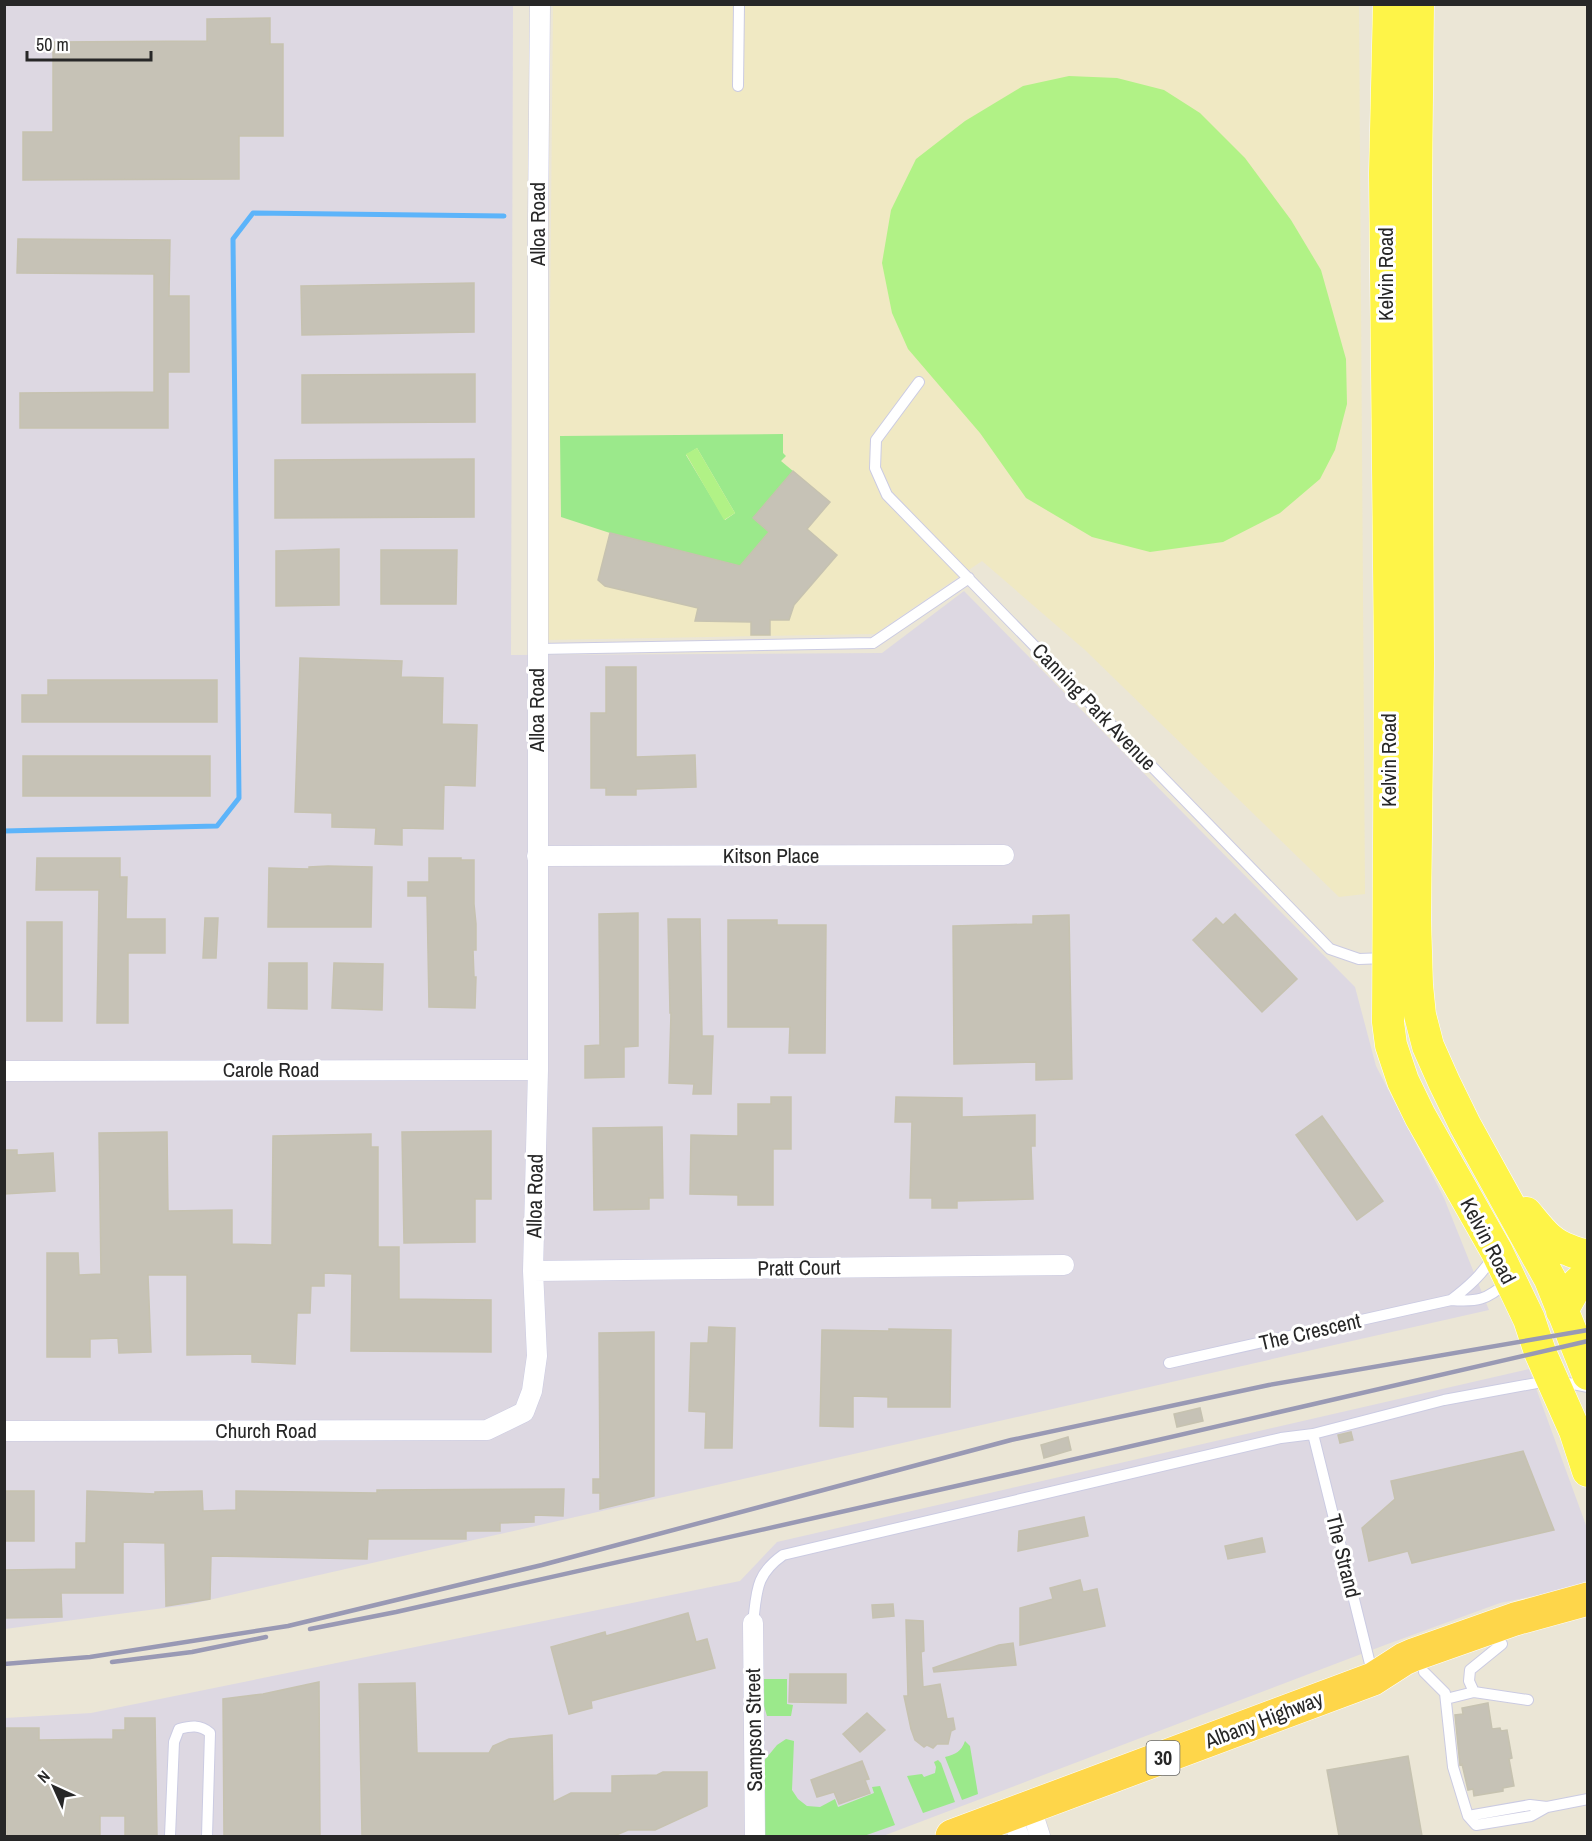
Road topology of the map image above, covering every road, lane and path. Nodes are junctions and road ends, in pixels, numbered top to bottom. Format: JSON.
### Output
{"nodes":[{"id":1,"x":540,"y":4,"type":"edge"},
{"id":2,"x":739,"y":4,"type":"edge"},
{"id":3,"x":1394,"y":6,"type":"edge"},
{"id":4,"x":738,"y":86,"type":"dead end"},
{"id":5,"x":919,"y":382,"type":"dead end"},
{"id":6,"x":969,"y":578,"type":"junction"},
{"id":7,"x":537,"y":649,"type":"junction"},
{"id":8,"x":1004,"y":855,"type":"dead end"},
{"id":9,"x":537,"y":856,"type":"junction"},
{"id":10,"x":1402,"y":958,"type":"junction"},
{"id":11,"x":538,"y":1070,"type":"junction"},
{"id":12,"x":4,"y":1071,"type":"edge"},
{"id":13,"x":1503,"y":1192,"type":"junction"},
{"id":14,"x":1497,"y":1252,"type":"junction"},
{"id":15,"x":1587,"y":1256,"type":"edge"},
{"id":16,"x":1064,"y":1265,"type":"dead end"},
{"id":17,"x":533,"y":1271,"type":"junction"},
{"id":18,"x":1587,"y":1274,"type":"edge"},
{"id":19,"x":1510,"y":1280,"type":"junction"},
{"id":20,"x":1451,"y":1300,"type":"junction"},
{"id":21,"x":1562,"y":1311,"type":"junction"},
{"id":22,"x":1169,"y":1363,"type":"dead end"},
{"id":23,"x":1587,"y":1374,"type":"edge"},
{"id":24,"x":1553,"y":1380,"type":"junction"},
{"id":25,"x":1587,"y":1387,"type":"edge"},
{"id":26,"x":524,"y":1413,"type":"joint"},
{"id":27,"x":4,"y":1431,"type":"edge"},
{"id":28,"x":1313,"y":1434,"type":"junction"},
{"id":29,"x":1587,"y":1471,"type":"edge"},
{"id":30,"x":1587,"y":1599,"type":"edge"},
{"id":31,"x":1587,"y":1620,"type":"edge"},
{"id":32,"x":753,"y":1623,"type":"joint"},
{"id":33,"x":1502,"y":1644,"type":"junction"},
{"id":34,"x":1424,"y":1672,"type":"junction"},
{"id":35,"x":1373,"y":1679,"type":"junction"},
{"id":36,"x":1474,"y":1692,"type":"junction"},
{"id":37,"x":1446,"y":1700,"type":"junction"},
{"id":38,"x":1528,"y":1700,"type":"dead end"},
{"id":39,"x":1587,"y":1799,"type":"edge"},
{"id":40,"x":1025,"y":1824,"type":"edge"},
{"id":41,"x":170,"y":1836,"type":"edge"},
{"id":42,"x":207,"y":1836,"type":"edge"},
{"id":43,"x":755,"y":1836,"type":"edge"},
{"id":44,"x":952,"y":1836,"type":"edge"}],
"edges":[{"from":1,"to":7,"type":"street","name":"Alloa Road"},
{"from":2,"to":4,"type":"lane"},
{"from":3,"to":10,"type":"main road","name":"Kelvin Road"},
{"from":5,"to":6,"type":"lane","name":"Canning Park Avenue"},
{"from":6,"to":7,"type":"lane"},
{"from":6,"to":10,"type":"lane","name":"Canning Park Avenue"},
{"from":7,"to":9,"type":"street","name":"Alloa Road"},
{"from":8,"to":9,"type":"street","name":"Kitson Place"},
{"from":9,"to":11,"type":"street","name":"Alloa Road"},
{"from":10,"to":13,"type":"main road","name":"Kelvin Road"},
{"from":10,"to":14,"type":"main road","name":"Kelvin Road"},
{"from":11,"to":12,"type":"street","name":"Carole Road"},
{"from":11,"to":17,"type":"street","name":"Alloa Road"},
{"from":13,"to":15,"type":"main road"},
{"from":13,"to":19,"type":"main road"},
{"from":13,"to":21,"type":"main road","name":"Kelvin Road"},
{"from":14,"to":19,"type":"main road","name":"Kelvin Road"},
{"from":14,"to":20,"type":"lane","name":"The Crescent"},
{"from":16,"to":17,"type":"street","name":"Pratt Court"},
{"from":17,"to":26,"type":"street","name":"Alloa Road"},
{"from":18,"to":21,"type":"main road"},
{"from":19,"to":20,"type":"lane","name":"The Crescent"},
{"from":19,"to":24,"type":"main road","name":"Kelvin Road"},
{"from":20,"to":22,"type":"lane","name":"The Crescent"},
{"from":21,"to":23,"type":"main road","name":"Kelvin Road"},
{"from":24,"to":25,"type":"lane"},
{"from":24,"to":28,"type":"lane"},
{"from":24,"to":29,"type":"main road","name":"Kelvin Road"},
{"from":26,"to":27,"type":"street","name":"Church Road"},
{"from":28,"to":32,"type":"lane"},
{"from":28,"to":35,"type":"lane","name":"The Strand"},
{"from":30,"to":35,"type":"highway","name":"Albany Highway","number":"30"},
{"from":31,"to":33,"type":"highway","name":"Albany Highway","number":"30"},
{"from":32,"to":43,"type":"street","name":"Sampson Street"},
{"from":33,"to":34,"type":"highway","name":"Albany Highway","number":"30"},
{"from":33,"to":36,"type":"lane"},
{"from":34,"to":35,"type":"highway","name":"Albany Highway","number":"30"},
{"from":34,"to":37,"type":"lane"},
{"from":35,"to":40,"type":"highway","name":"Albany Highway","number":"30"},
{"from":36,"to":37,"type":"lane"},
{"from":36,"to":38,"type":"lane"},
{"from":37,"to":39,"type":"lane"},
{"from":40,"to":44,"type":"highway","name":"Albany Highway","number":"30"},
{"from":41,"to":42,"type":"lane"}]}
